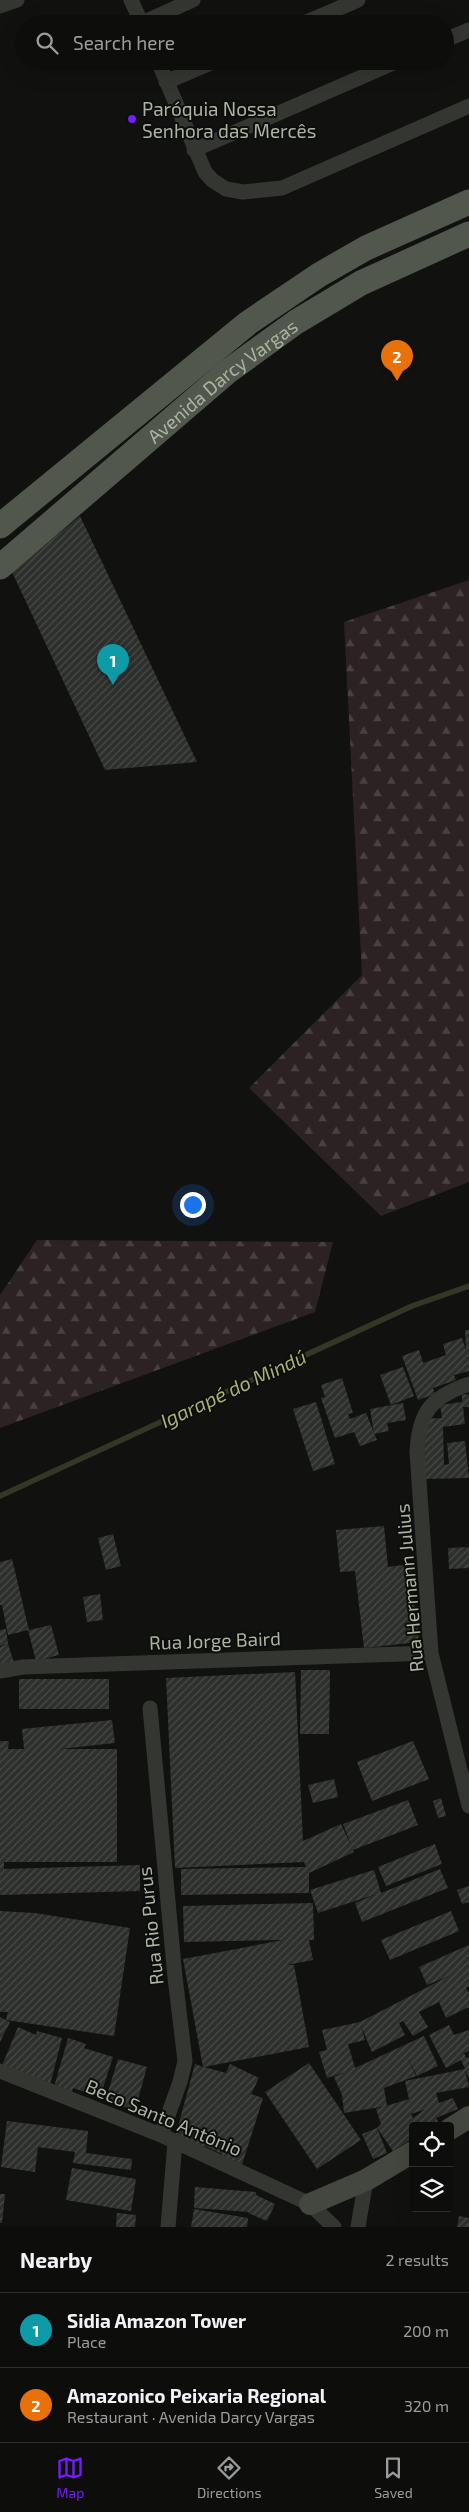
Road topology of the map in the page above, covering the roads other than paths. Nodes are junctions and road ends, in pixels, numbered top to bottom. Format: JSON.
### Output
{"nodes":[{"id":1,"x":17,"y":0,"type":"edge"},
{"id":2,"x":131,"y":0,"type":"edge"},
{"id":3,"x":193,"y":0,"type":"edge"},
{"id":4,"x":358,"y":0,"type":"edge"},
{"id":5,"x":0,"y":6,"type":"edge"},
{"id":6,"x":138,"y":15,"type":"edge"},
{"id":7,"x":160,"y":15,"type":"edge"},
{"id":8,"x":323,"y":15,"type":"edge"},
{"id":9,"x":469,"y":30,"type":"edge"},
{"id":10,"x":454,"y":36,"type":"edge"},
{"id":11,"x":161,"y":70,"type":"edge"},
{"id":12,"x":194,"y":70,"type":"edge"},
{"id":13,"x":377,"y":70,"type":"edge"},
{"id":14,"x":166,"y":82,"type":"junction"},
{"id":15,"x":469,"y":106,"type":"edge"},
{"id":16,"x":194,"y":150,"type":"junction"},
{"id":17,"x":469,"y":202,"type":"edge"},
{"id":18,"x":469,"y":234,"type":"edge"},
{"id":19,"x":0,"y":526,"type":"edge"},
{"id":20,"x":0,"y":567,"type":"edge"},
{"id":21,"x":469,"y":1384,"type":"edge"},
{"id":22,"x":431,"y":1653,"type":"junction"},
{"id":23,"x":0,"y":1671,"type":"edge"},
{"id":24,"x":150,"y":1708,"type":"dead end"},
{"id":25,"x":469,"y":1806,"type":"edge"},
{"id":26,"x":0,"y":2071,"type":"edge"},
{"id":27,"x":469,"y":2117,"type":"edge"},
{"id":28,"x":454,"y":2126,"type":"edge"},
{"id":29,"x":161,"y":2135,"type":"junction"},
{"id":30,"x":175,"y":2142,"type":"junction"},
{"id":31,"x":409,"y":2154,"type":"edge"},
{"id":32,"x":366,"y":2180,"type":"junction"},
{"id":33,"x":310,"y":2204,"type":"junction"},
{"id":34,"x":168,"y":2227,"type":"edge"},
{"id":35,"x":334,"y":2227,"type":"edge"},
{"id":36,"x":358,"y":2227,"type":"edge"}],
"edges":[{"from":1,"to":5,"type":"street"},
{"from":2,"to":6,"type":"street"},
{"from":3,"to":7,"type":"street"},
{"from":4,"to":8,"type":"street"},
{"from":9,"to":10,"type":"street"},
{"from":11,"to":14,"type":"street"},
{"from":12,"to":14,"type":"street"},
{"from":13,"to":16,"type":"street"},
{"from":14,"to":16,"type":"street"},
{"from":15,"to":16,"type":"street"},
{"from":17,"to":19,"type":"main road","name":"Avenida Darcy Vargas"},
{"from":18,"to":20,"type":"main road","name":"Avenida Darcy Vargas"},
{"from":21,"to":22,"type":"street","name":"Rua Hermann Julius"},
{"from":22,"to":23,"type":"street","name":"Rua Jorge Baird"},
{"from":22,"to":25,"type":"street","name":"Rua Hermann Julius"},
{"from":24,"to":29,"type":"street","name":"Rua Rio Purus"},
{"from":26,"to":29,"type":"street","name":"Beco Santo Antônio"},
{"from":27,"to":28,"type":"street"},
{"from":29,"to":30,"type":"street","name":"Beco Santo Antônio"},
{"from":30,"to":33,"type":"street","name":"Beco Santo Antônio"},
{"from":30,"to":34,"type":"street"},
{"from":31,"to":32,"type":"street"},
{"from":32,"to":33,"type":"street"},
{"from":32,"to":36,"type":"street"},
{"from":33,"to":35,"type":"street","name":"Beco Santo Antônio"}]}
